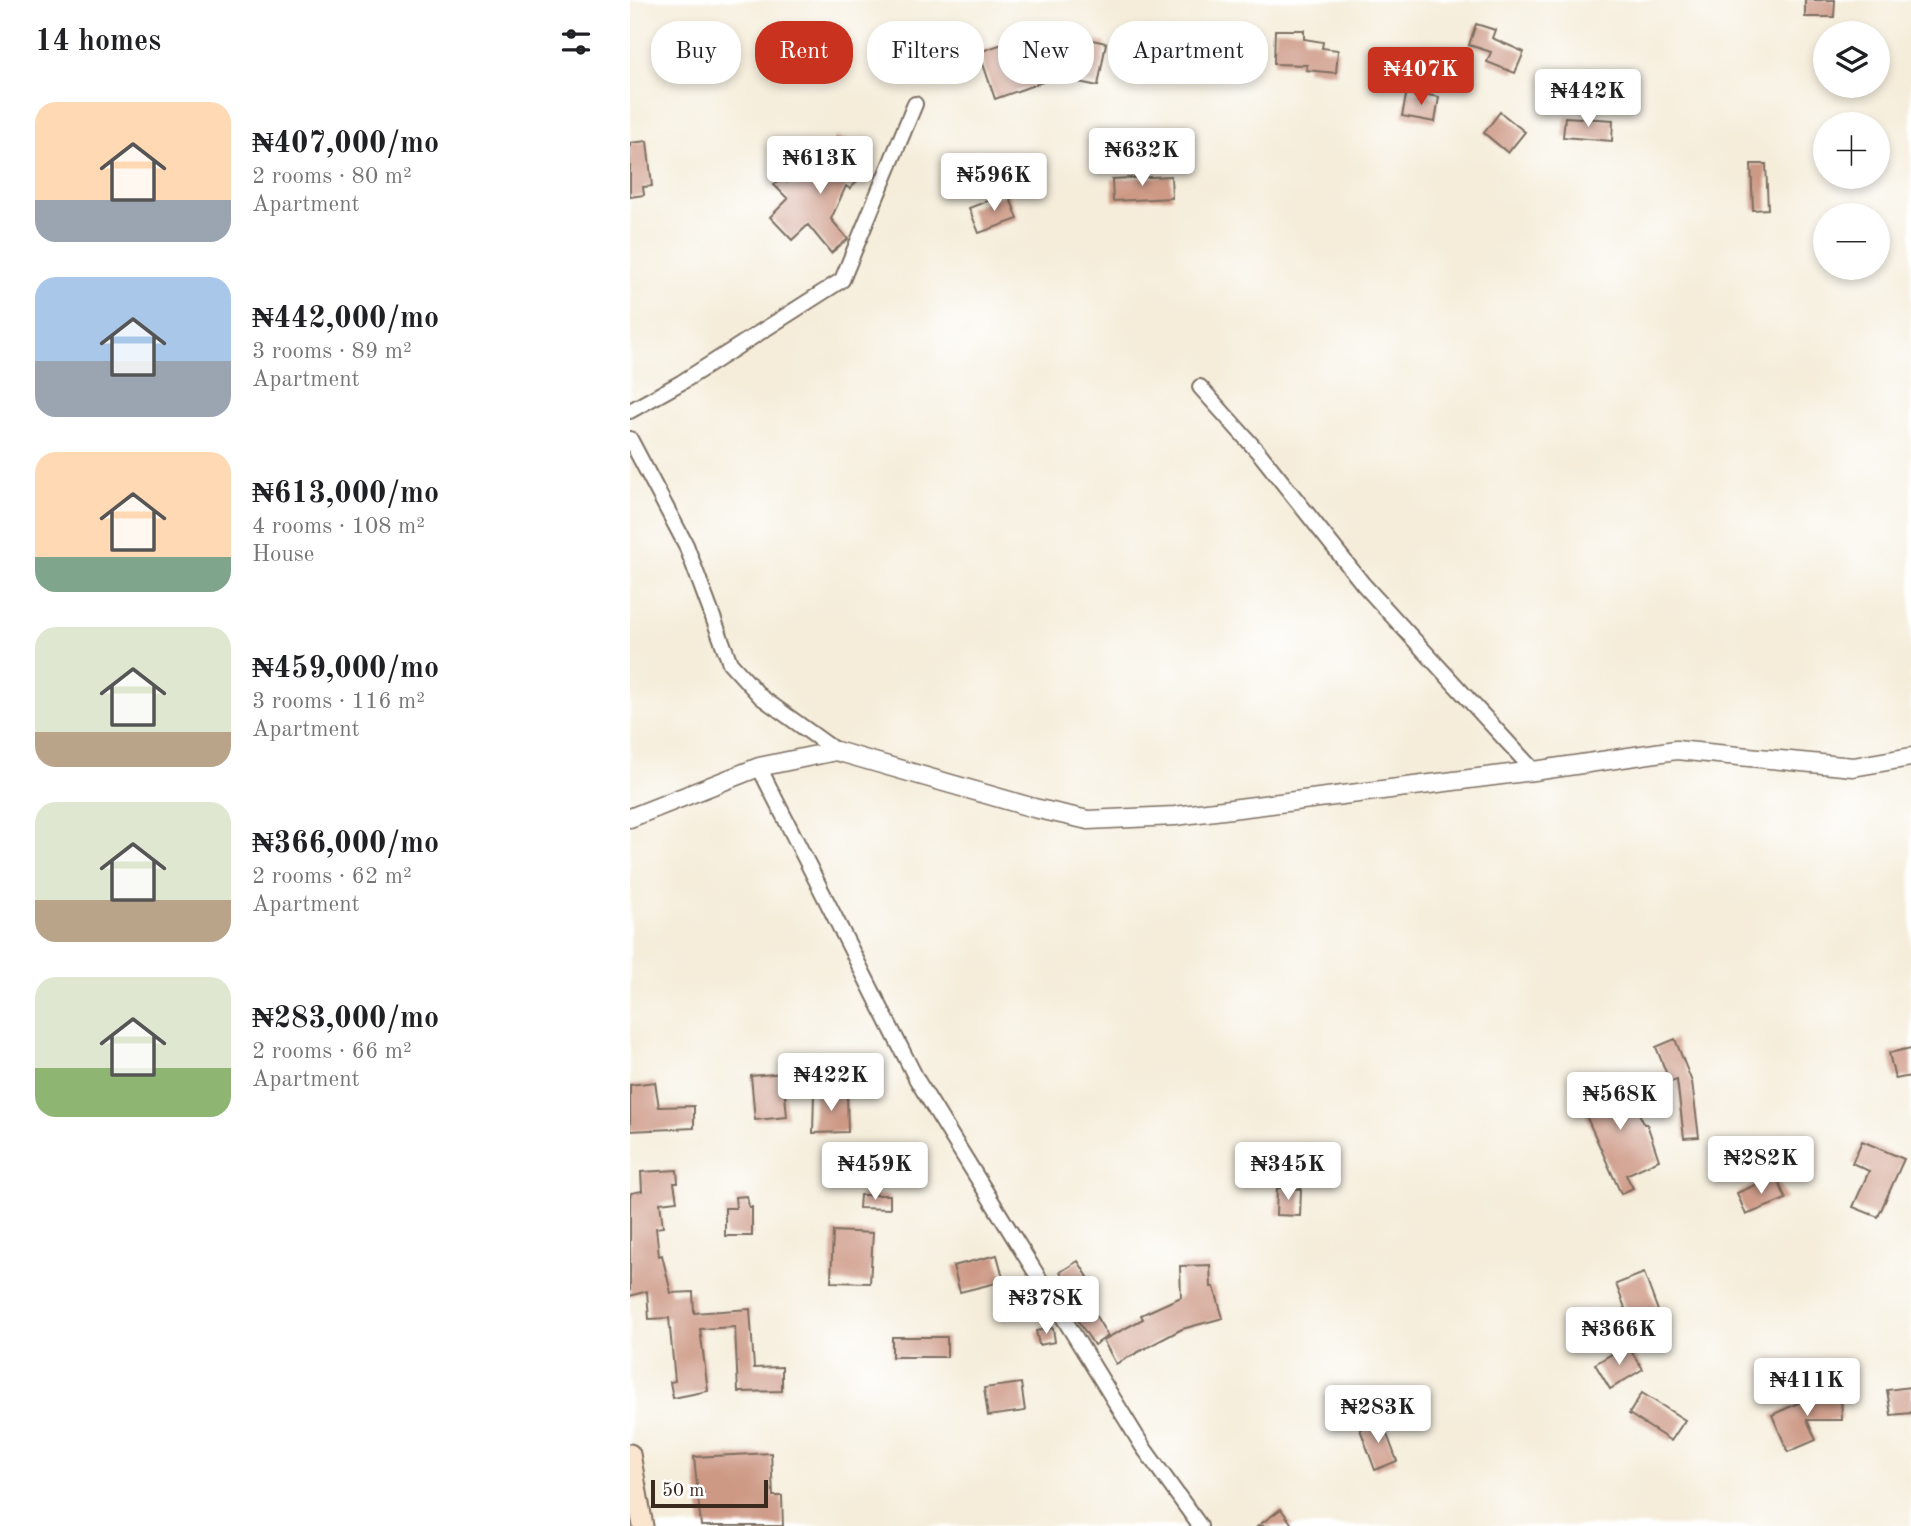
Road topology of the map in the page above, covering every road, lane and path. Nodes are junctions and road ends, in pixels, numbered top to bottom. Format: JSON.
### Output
{"nodes":[{"id":1,"x":915,"y":104,"type":"dead end"},
{"id":2,"x":1200,"y":387,"type":"dead end"},
{"id":3,"x":630,"y":411,"type":"edge"},
{"id":4,"x":630,"y":439,"type":"edge"},
{"id":5,"x":836,"y":751,"type":"junction"},
{"id":6,"x":1911,"y":757,"type":"edge"},
{"id":7,"x":759,"y":766,"type":"junction"},
{"id":8,"x":1534,"y":771,"type":"junction"},
{"id":9,"x":630,"y":818,"type":"edge"},
{"id":10,"x":630,"y":1454,"type":"edge"},
{"id":11,"x":643,"y":1526,"type":"edge"},
{"id":12,"x":1199,"y":1526,"type":"edge"}],
"edges":[{"from":1,"to":3,"type":"street"},
{"from":2,"to":8,"type":"street"},
{"from":4,"to":5,"type":"street"},
{"from":5,"to":7,"type":"street"},
{"from":5,"to":8,"type":"street"},
{"from":6,"to":8,"type":"street"},
{"from":7,"to":9,"type":"street"},
{"from":7,"to":12,"type":"street"},
{"from":10,"to":11,"type":"main road"}]}
